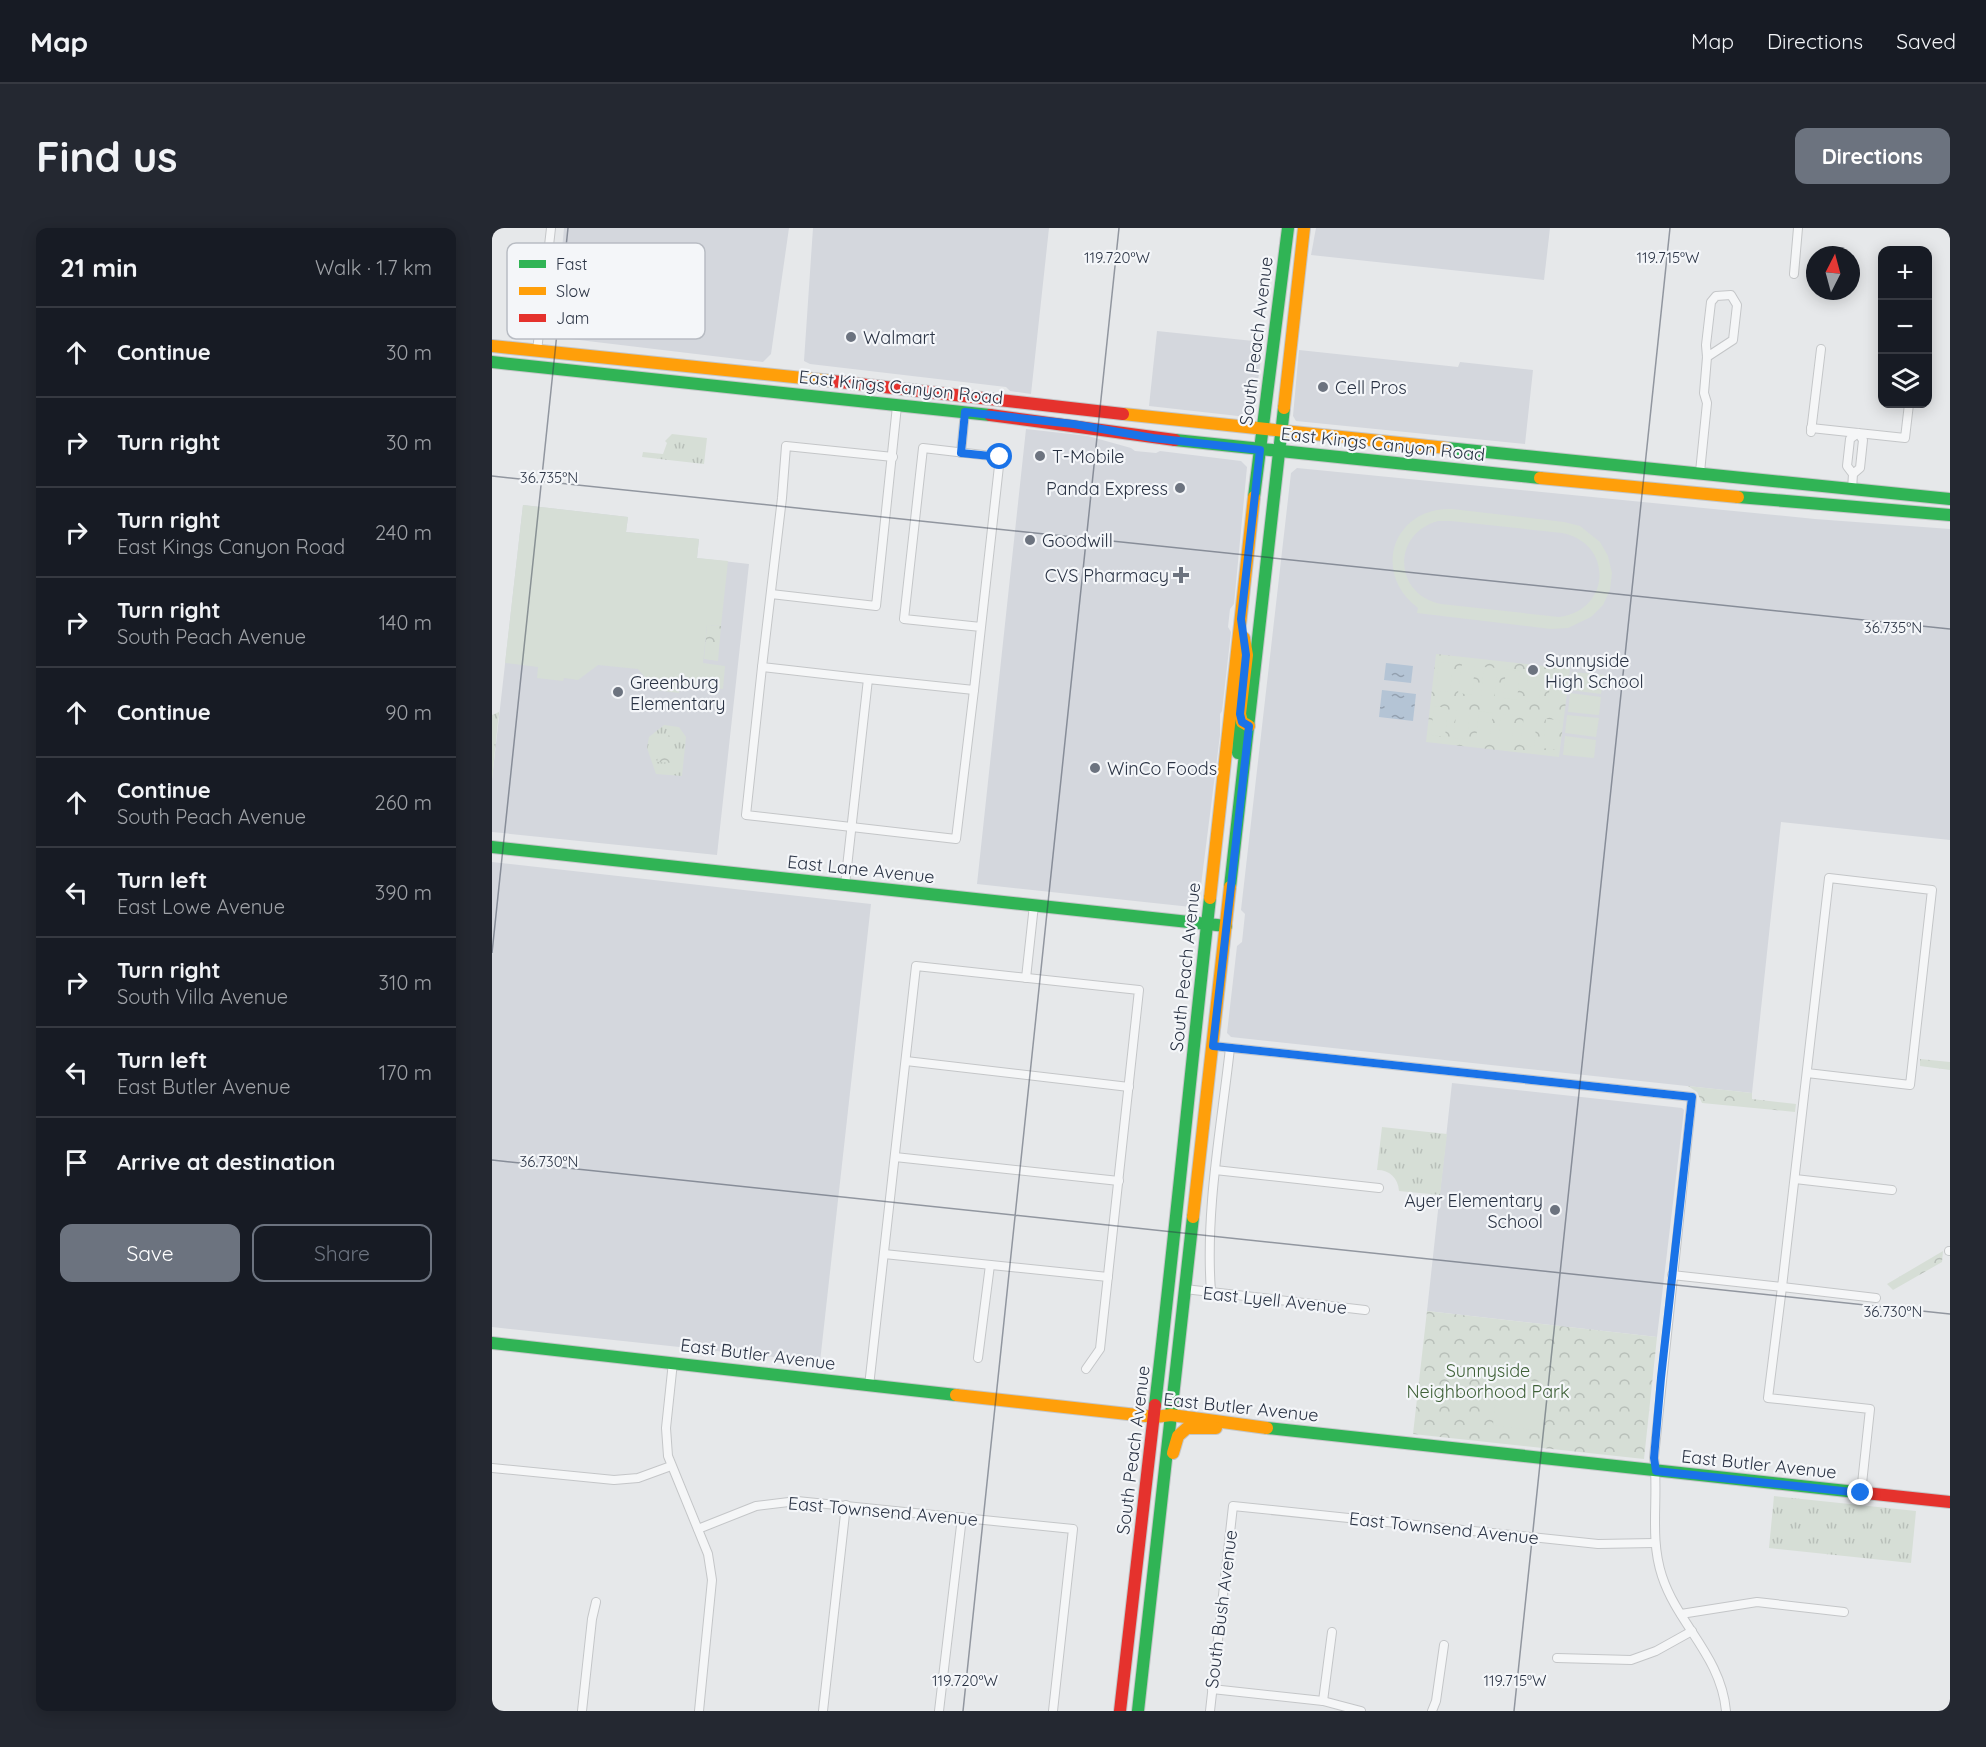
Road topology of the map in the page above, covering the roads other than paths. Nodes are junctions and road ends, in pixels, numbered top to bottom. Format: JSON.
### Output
{"nodes":[{"id":1,"x":551,"y":228,"type":"edge"},
{"id":2,"x":1288,"y":228,"type":"edge"},
{"id":3,"x":1296,"y":228,"type":"edge"},
{"id":4,"x":1304,"y":228,"type":"edge"},
{"id":5,"x":1798,"y":228,"type":"edge"},
{"id":6,"x":549,"y":243,"type":"edge"},
{"id":7,"x":1299,"y":258,"type":"junction"},
{"id":8,"x":1794,"y":274,"type":"dead end"},
{"id":9,"x":538,"y":339,"type":"edge"},
{"id":10,"x":492,"y":346,"type":"edge"},
{"id":11,"x":1821,"y":349,"type":"dead end"},
{"id":12,"x":537,"y":351,"type":"junction"},
{"id":13,"x":1707,"y":357,"type":"junction"},
{"id":14,"x":492,"y":362,"type":"edge"},
{"id":15,"x":897,"y":406,"type":"junction"},
{"id":16,"x":1909,"y":408,"type":"edge"},
{"id":17,"x":965,"y":412,"type":"junction"},
{"id":18,"x":1263,"y":429,"type":"junction"},
{"id":19,"x":1281,"y":430,"type":"junction"},
{"id":20,"x":1858,"y":433,"type":"junction"},
{"id":21,"x":1260,"y":450,"type":"junction"},
{"id":22,"x":1278,"y":452,"type":"junction"},
{"id":23,"x":961,"y":453,"type":"junction"},
{"id":24,"x":893,"y":457,"type":"junction"},
{"id":25,"x":1700,"y":472,"type":"junction"},
{"id":26,"x":1853,"y":474,"type":"junction"},
{"id":27,"x":1852,"y":489,"type":"junction"},
{"id":28,"x":1950,"y":499,"type":"edge"},
{"id":29,"x":1950,"y":515,"type":"edge"},
{"id":30,"x":771,"y":594,"type":"junction"},
{"id":31,"x":1241,"y":619,"type":"junction"},
{"id":32,"x":981,"y":627,"type":"junction"},
{"id":33,"x":762,"y":667,"type":"junction"},
{"id":34,"x":868,"y":679,"type":"junction"},
{"id":35,"x":974,"y":690,"type":"junction"},
{"id":36,"x":1230,"y":724,"type":"junction"},
{"id":37,"x":1249,"y":726,"type":"junction"},
{"id":38,"x":852,"y":827,"type":"junction"},
{"id":39,"x":1237,"y":831,"type":"junction"},
{"id":40,"x":492,"y":847,"type":"edge"},
{"id":41,"x":845,"y":885,"type":"junction"},
{"id":42,"x":1034,"y":905,"type":"junction"},
{"id":43,"x":1208,"y":924,"type":"junction"},
{"id":44,"x":1226,"y":926,"type":"junction"},
{"id":45,"x":1026,"y":978,"type":"junction"},
{"id":46,"x":1202,"y":985,"type":"junction"},
{"id":47,"x":1213,"y":1046,"type":"junction"},
{"id":48,"x":1230,"y":1048,"type":"junction"},
{"id":49,"x":906,"y":1061,"type":"junction"},
{"id":50,"x":1807,"y":1073,"type":"junction"},
{"id":51,"x":1129,"y":1086,"type":"junction"},
{"id":52,"x":896,"y":1157,"type":"junction"},
{"id":53,"x":1215,"y":1170,"type":"junction"},
{"id":54,"x":1795,"y":1179,"type":"junction"},
{"id":55,"x":1119,"y":1180,"type":"junction"},
{"id":56,"x":1379,"y":1188,"type":"dead end"},
{"id":57,"x":1892,"y":1190,"type":"dead end"},
{"id":58,"x":884,"y":1254,"type":"junction"},
{"id":59,"x":990,"y":1265,"type":"junction"},
{"id":60,"x":1672,"y":1275,"type":"junction"},
{"id":61,"x":1108,"y":1277,"type":"junction"},
{"id":62,"x":1782,"y":1287,"type":"junction"},
{"id":63,"x":1185,"y":1289,"type":"junction"},
{"id":64,"x":1211,"y":1292,"type":"junction"},
{"id":65,"x":1876,"y":1298,"type":"dead end"},
{"id":66,"x":1365,"y":1310,"type":"dead end"},
{"id":67,"x":492,"y":1343,"type":"edge"},
{"id":68,"x":978,"y":1358,"type":"dead end"},
{"id":69,"x":673,"y":1362,"type":"junction"},
{"id":70,"x":1086,"y":1369,"type":"dead end"},
{"id":71,"x":869,"y":1386,"type":"junction"},
{"id":72,"x":1171,"y":1415,"type":"junction"},
{"id":73,"x":1155,"y":1417,"type":"junction"},
{"id":74,"x":1250,"y":1425,"type":"junction"},
{"id":75,"x":671,"y":1466,"type":"junction"},
{"id":76,"x":492,"y":1468,"type":"edge"},
{"id":77,"x":1656,"y":1471,"type":"junction"},
{"id":78,"x":1163,"y":1489,"type":"junction"},
{"id":79,"x":1861,"y":1493,"type":"junction"},
{"id":80,"x":1950,"y":1502,"type":"edge"},
{"id":81,"x":846,"y":1505,"type":"junction"},
{"id":82,"x":1233,"y":1506,"type":"joint"},
{"id":83,"x":962,"y":1517,"type":"junction"},
{"id":84,"x":698,"y":1529,"type":"junction"},
{"id":85,"x":1654,"y":1543,"type":"junction"},
{"id":86,"x":596,"y":1602,"type":"dead end"},
{"id":87,"x":1844,"y":1612,"type":"dead end"},
{"id":88,"x":1681,"y":1614,"type":"junction"},
{"id":89,"x":1692,"y":1631,"type":"junction"},
{"id":90,"x":1332,"y":1632,"type":"dead end"},
{"id":91,"x":1444,"y":1645,"type":"dead end"},
{"id":92,"x":1557,"y":1658,"type":"dead end"},
{"id":93,"x":1212,"y":1689,"type":"junction"},
{"id":94,"x":1323,"y":1701,"type":"junction"},
{"id":95,"x":582,"y":1711,"type":"edge"},
{"id":96,"x":699,"y":1711,"type":"edge"},
{"id":97,"x":823,"y":1711,"type":"edge"},
{"id":98,"x":939,"y":1711,"type":"edge"},
{"id":99,"x":1053,"y":1711,"type":"edge"},
{"id":100,"x":1120,"y":1711,"type":"edge"},
{"id":101,"x":1138,"y":1711,"type":"edge"},
{"id":102,"x":1210,"y":1711,"type":"edge"},
{"id":103,"x":1361,"y":1711,"type":"edge"},
{"id":104,"x":1432,"y":1711,"type":"edge"},
{"id":105,"x":1726,"y":1711,"type":"edge"}],
"edges":[{"from":1,"to":6,"type":"street"},
{"from":2,"to":18,"type":"main road","name":"South Peach Avenue"},
{"from":3,"to":7,"type":"main road"},
{"from":4,"to":7,"type":"main road","name":"South Peach Avenue"},
{"from":5,"to":8,"type":"street"},
{"from":7,"to":19,"type":"main road","name":"South Peach Avenue"},
{"from":9,"to":12,"type":"street"},
{"from":10,"to":12,"type":"main road","name":"East Kings Canyon Road"},
{"from":11,"to":20,"type":"street"},
{"from":12,"to":18,"type":"main road","name":"East Kings Canyon Road"},
{"from":13,"to":13,"type":"street"},
{"from":13,"to":25,"type":"street"},
{"from":14,"to":15,"type":"main road","name":"East Kings Canyon Road"},
{"from":15,"to":17,"type":"main road","name":"East Kings Canyon Road"},
{"from":15,"to":24,"type":"street"},
{"from":16,"to":20,"type":"street"},
{"from":17,"to":21,"type":"main road","name":"East Kings Canyon Road"},
{"from":17,"to":23,"type":"street"},
{"from":18,"to":19,"type":"main road","name":"East Kings Canyon Road"},
{"from":18,"to":21,"type":"main road","name":"South Peach Avenue"},
{"from":19,"to":22,"type":"main road","name":"South Peach Avenue"},
{"from":19,"to":25,"type":"main road","name":"East Kings Canyon Road"},
{"from":20,"to":26,"type":"street"},
{"from":20,"to":26,"type":"street"},
{"from":21,"to":22,"type":"main road","name":"East Kings Canyon Road"},
{"from":21,"to":31,"type":"main road","name":"South Peach Avenue"},
{"from":22,"to":29,"type":"main road","name":"East Kings Canyon Road"},
{"from":22,"to":37,"type":"main road","name":"South Peach Avenue"},
{"from":23,"to":32,"type":"street"},
{"from":23,"to":32,"type":"street"},
{"from":24,"to":30,"type":"street"},
{"from":24,"to":30,"type":"street"},
{"from":25,"to":27,"type":"main road","name":"East Kings Canyon Road"},
{"from":26,"to":27,"type":"street"},
{"from":27,"to":28,"type":"main road","name":"East Kings Canyon Road"},
{"from":30,"to":33,"type":"street"},
{"from":31,"to":36,"type":"main road","name":"South Peach Avenue"},
{"from":31,"to":37,"type":"main road"},
{"from":32,"to":35,"type":"street"},
{"from":33,"to":34,"type":"street"},
{"from":33,"to":38,"type":"street"},
{"from":34,"to":35,"type":"street"},
{"from":34,"to":38,"type":"street"},
{"from":35,"to":38,"type":"street"},
{"from":36,"to":39,"type":"main road"},
{"from":36,"to":43,"type":"main road","name":"South Peach Avenue"},
{"from":37,"to":39,"type":"main road","name":"South Peach Avenue"},
{"from":38,"to":41,"type":"street"},
{"from":39,"to":44,"type":"main road","name":"South Peach Avenue"},
{"from":40,"to":41,"type":"main road","name":"East Lane Avenue"},
{"from":41,"to":42,"type":"main road","name":"East Lane Avenue"},
{"from":42,"to":43,"type":"main road","name":"East Lane Avenue"},
{"from":42,"to":45,"type":"street"},
{"from":43,"to":44,"type":"main road","name":"East Lane Avenue"},
{"from":43,"to":46,"type":"main road","name":"South Peach Avenue"},
{"from":44,"to":47,"type":"main road","name":"South Peach Avenue"},
{"from":45,"to":49,"type":"street"},
{"from":45,"to":51,"type":"street"},
{"from":46,"to":47,"type":"main road"},
{"from":46,"to":73,"type":"main road","name":"South Peach Avenue"},
{"from":47,"to":48,"type":"street"},
{"from":47,"to":63,"type":"main road","name":"South Peach Avenue"},
{"from":48,"to":53,"type":"street"},
{"from":48,"to":60,"type":"street"},
{"from":49,"to":51,"type":"street"},
{"from":49,"to":52,"type":"street"},
{"from":50,"to":50,"type":"street"},
{"from":50,"to":54,"type":"street"},
{"from":51,"to":55,"type":"street"},
{"from":52,"to":55,"type":"street"},
{"from":52,"to":58,"type":"street"},
{"from":53,"to":56,"type":"street"},
{"from":53,"to":64,"type":"street"},
{"from":54,"to":57,"type":"street"},
{"from":54,"to":62,"type":"street"},
{"from":55,"to":61,"type":"street"},
{"from":58,"to":59,"type":"street"},
{"from":58,"to":71,"type":"street"},
{"from":59,"to":61,"type":"street"},
{"from":59,"to":68,"type":"street"},
{"from":60,"to":62,"type":"street"},
{"from":60,"to":77,"type":"street"},
{"from":61,"to":70,"type":"street"},
{"from":62,"to":65,"type":"street"},
{"from":62,"to":79,"type":"street"},
{"from":63,"to":64,"type":"street","name":"East Lyell Avenue"},
{"from":63,"to":72,"type":"main road","name":"South Peach Avenue"},
{"from":64,"to":66,"type":"street","name":"East Lyell Avenue"},
{"from":67,"to":69,"type":"main road","name":"East Butler Avenue"},
{"from":69,"to":71,"type":"main road","name":"East Butler Avenue"},
{"from":69,"to":75,"type":"street"},
{"from":71,"to":73,"type":"main road","name":"East Butler Avenue"},
{"from":72,"to":73,"type":"main road","name":"East Butler Avenue"},
{"from":72,"to":74,"type":"main road","name":"East Butler Avenue"},
{"from":72,"to":78,"type":"main road","name":"South Peach Avenue"},
{"from":73,"to":100,"type":"main road","name":"South Peach Avenue"},
{"from":74,"to":77,"type":"main road","name":"East Butler Avenue"},
{"from":74,"to":78,"type":"main road"},
{"from":75,"to":76,"type":"street"},
{"from":75,"to":84,"type":"street"},
{"from":77,"to":79,"type":"main road","name":"East Butler Avenue"},
{"from":77,"to":85,"type":"street"},
{"from":78,"to":101,"type":"main road","name":"South Peach Avenue"},
{"from":79,"to":80,"type":"main road","name":"East Butler Avenue"},
{"from":81,"to":83,"type":"street","name":"East Townsend Avenue"},
{"from":81,"to":84,"type":"street","name":"East Townsend Avenue"},
{"from":81,"to":97,"type":"street"},
{"from":82,"to":85,"type":"street","name":"East Townsend Avenue"},
{"from":82,"to":93,"type":"street","name":"South Bush Avenue"},
{"from":83,"to":98,"type":"street"},
{"from":83,"to":99,"type":"street","name":"East Townsend Avenue"},
{"from":84,"to":96,"type":"street"},
{"from":85,"to":88,"type":"street"},
{"from":86,"to":95,"type":"street"},
{"from":87,"to":88,"type":"street"},
{"from":88,"to":89,"type":"street"},
{"from":89,"to":92,"type":"street"},
{"from":89,"to":105,"type":"street"},
{"from":90,"to":94,"type":"street"},
{"from":91,"to":104,"type":"street"},
{"from":93,"to":94,"type":"street"},
{"from":93,"to":102,"type":"street","name":"South Bush Avenue"},
{"from":94,"to":103,"type":"street"}]}
